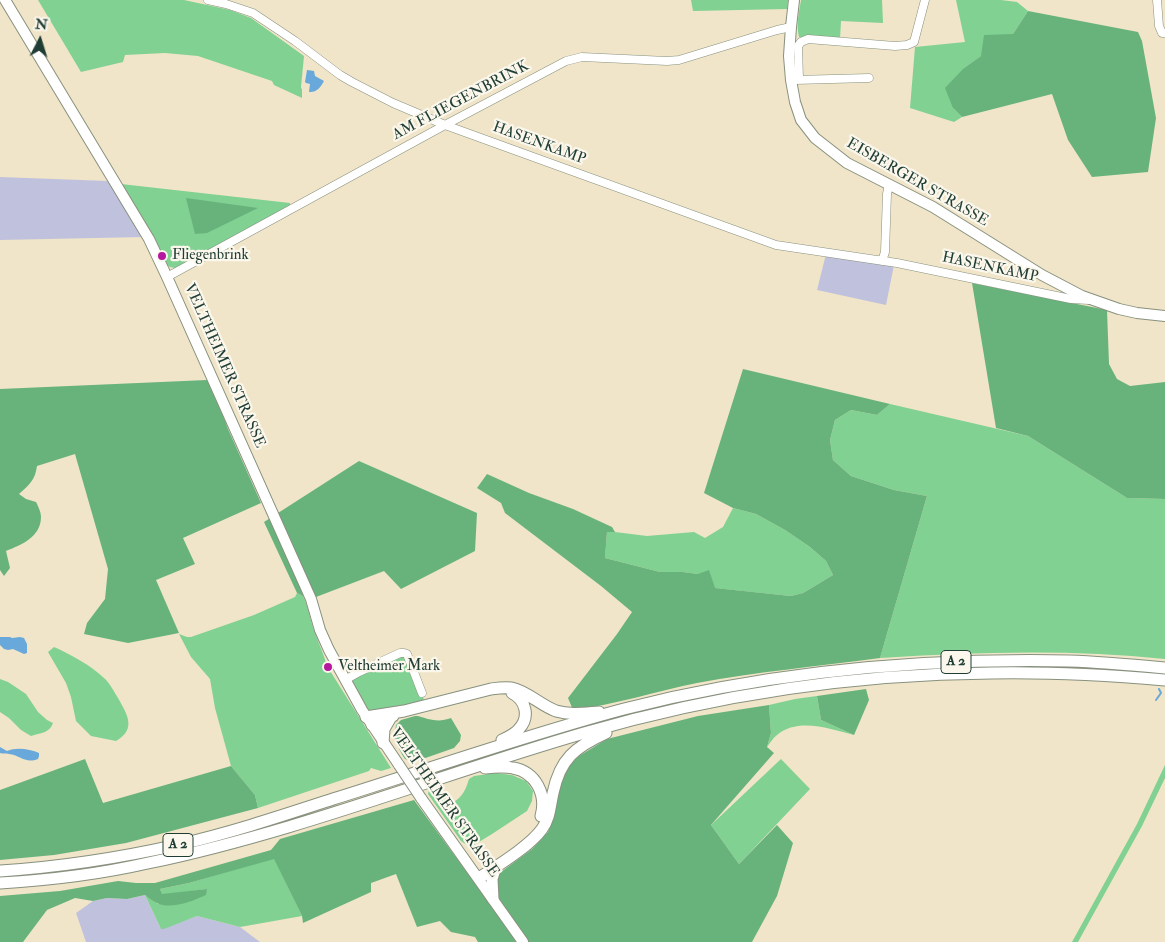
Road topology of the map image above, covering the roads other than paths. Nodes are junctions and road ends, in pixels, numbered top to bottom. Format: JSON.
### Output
{"nodes":[{"id":1,"x":5,"y":0,"type":"edge"},
{"id":2,"x":208,"y":0,"type":"edge"},
{"id":3,"x":794,"y":0,"type":"edge"},
{"id":4,"x":925,"y":0,"type":"edge"},
{"id":5,"x":1157,"y":0,"type":"edge"},
{"id":6,"x":791,"y":27,"type":"junction"},
{"id":7,"x":1165,"y":33,"type":"edge"},
{"id":8,"x":869,"y":78,"type":"dead end"},
{"id":9,"x":795,"y":80,"type":"junction"},
{"id":10,"x":445,"y":125,"type":"junction"},
{"id":11,"x":889,"y":184,"type":"junction"},
{"id":12,"x":882,"y":261,"type":"junction"},
{"id":13,"x":167,"y":277,"type":"junction"},
{"id":14,"x":1093,"y":300,"type":"junction"},
{"id":15,"x":1165,"y":316,"type":"edge"},
{"id":16,"x":1165,"y":668,"type":"edge"},
{"id":17,"x":345,"y":680,"type":"junction"},
{"id":18,"x":1165,"y":680,"type":"edge"},
{"id":19,"x":491,"y":689,"type":"junction"},
{"id":20,"x":422,"y":693,"type":"dead end"},
{"id":21,"x":623,"y":710,"type":"junction"},
{"id":22,"x":404,"y":711,"type":"junction"},
{"id":23,"x":391,"y":717,"type":"junction"},
{"id":24,"x":634,"y":720,"type":"junction"},
{"id":25,"x":369,"y":721,"type":"junction"},
{"id":26,"x":383,"y":743,"type":"junction"},
{"id":27,"x":469,"y":756,"type":"junction"},
{"id":28,"x":469,"y":769,"type":"junction"},
{"id":29,"x":496,"y":866,"type":"junction"},
{"id":30,"x":0,"y":871,"type":"edge"},
{"id":31,"x":476,"y":875,"type":"junction"},
{"id":32,"x":0,"y":883,"type":"edge"},
{"id":33,"x":494,"y":899,"type":"junction"},
{"id":34,"x":523,"y":942,"type":"edge"}],
"edges":[{"from":1,"to":13,"type":"main road","name":"VELTHEIMER STRASSE"},
{"from":2,"to":10,"type":"street","name":"HASENKAMP"},
{"from":3,"to":6,"type":"main road","name":"EISBERGER STRASSE"},
{"from":4,"to":9,"type":"street"},
{"from":5,"to":7,"type":"street"},
{"from":6,"to":9,"type":"main road","name":"EISBERGER STRASSE"},
{"from":6,"to":10,"type":"street","name":"AM FLIEGENBRINK"},
{"from":8,"to":9,"type":"street"},
{"from":9,"to":11,"type":"main road","name":"EISBERGER STRASSE"},
{"from":10,"to":12,"type":"street","name":"HASENKAMP"},
{"from":10,"to":13,"type":"street","name":"AM FLIEGENBRINK"},
{"from":11,"to":12,"type":"street"},
{"from":11,"to":14,"type":"main road","name":"EISBERGER STRASSE"},
{"from":12,"to":14,"type":"street","name":"HASENKAMP"},
{"from":13,"to":17,"type":"main road","name":"VELTHEIMER STRASSE"},
{"from":14,"to":15,"type":"main road","name":"EISBERGER STRASSE"},
{"from":16,"to":21,"type":"highway","number":"A 2"},
{"from":17,"to":20,"type":"street"},
{"from":17,"to":25,"type":"main road","name":"VELTHEIMER STRASSE"},
{"from":18,"to":24,"type":"highway","number":"A 2"},
{"from":19,"to":21,"type":"highway"},
{"from":19,"to":22,"type":"highway"},
{"from":19,"to":27,"type":"highway"},
{"from":21,"to":27,"type":"highway","number":"A 2"},
{"from":22,"to":23,"type":"highway"},
{"from":22,"to":25,"type":"highway"},
{"from":23,"to":25,"type":"highway"},
{"from":23,"to":26,"type":"highway"},
{"from":24,"to":28,"type":"highway","number":"A 2"},
{"from":24,"to":29,"type":"highway"},
{"from":25,"to":26,"type":"main road","name":"VELTHEIMER STRASSE"},
{"from":26,"to":31,"type":"main road","name":"VELTHEIMER STRASSE","bridge":true},
{"from":27,"to":30,"type":"highway","number":"A 2"},
{"from":28,"to":31,"type":"highway"},
{"from":28,"to":32,"type":"highway","number":"A 2"},
{"from":29,"to":31,"type":"highway"},
{"from":29,"to":33,"type":"highway"},
{"from":31,"to":33,"type":"main road","name":"VELTHEIMER STRASSE"},
{"from":33,"to":34,"type":"main road","name":"VELTHEIMER STRASSE"}]}
